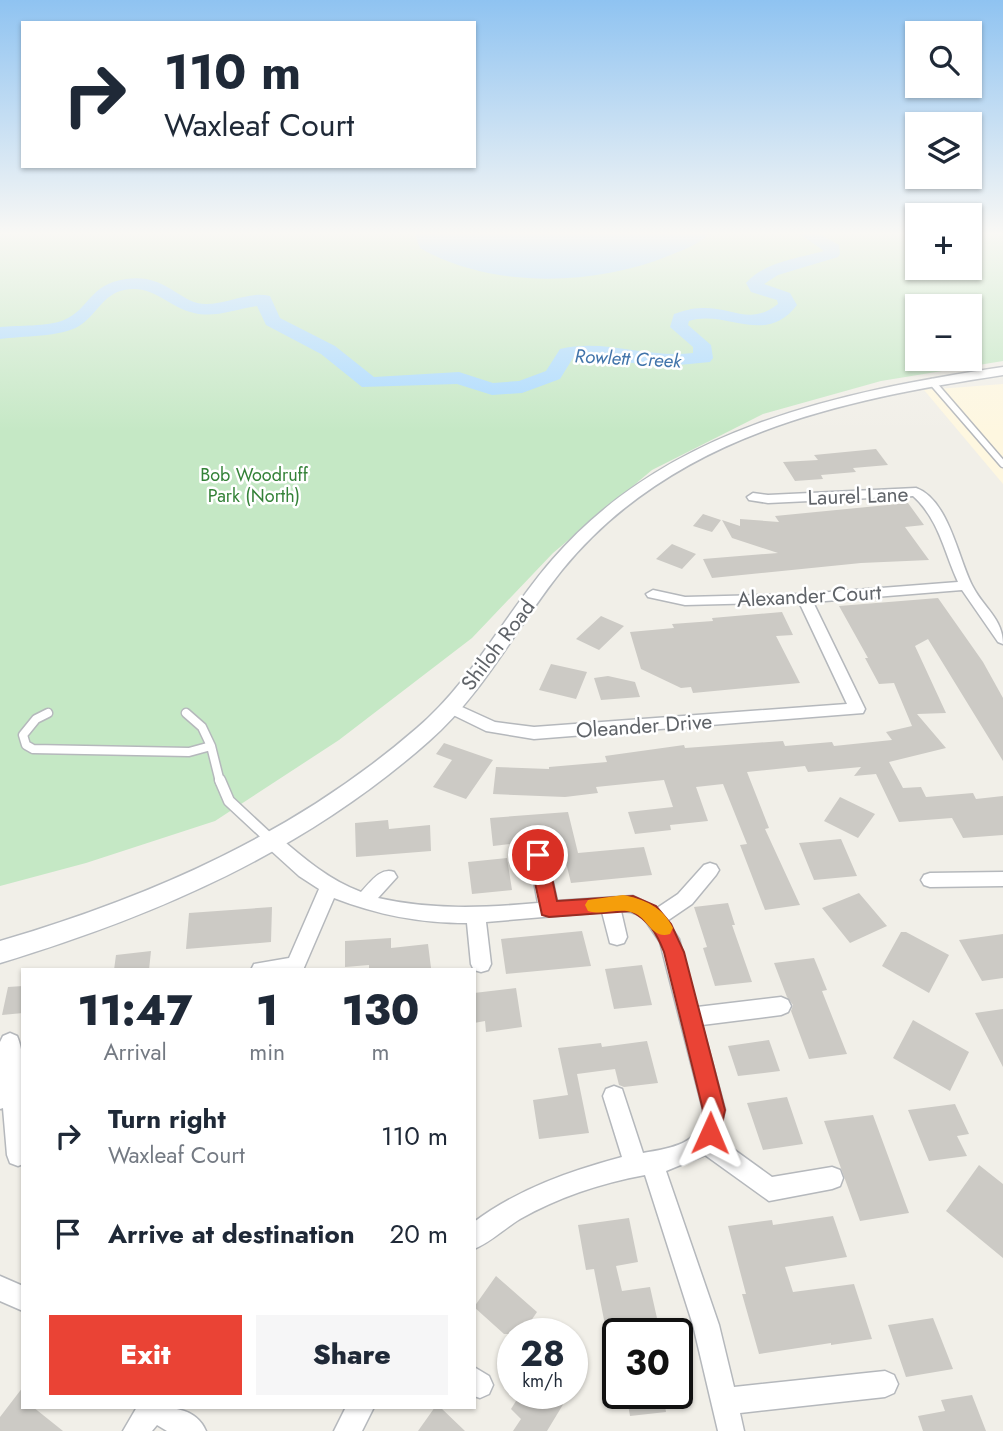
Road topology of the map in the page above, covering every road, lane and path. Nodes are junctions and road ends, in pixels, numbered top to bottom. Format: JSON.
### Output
{"nodes":[{"id":1,"x":1003,"y":371,"type":"edge"},
{"id":2,"x":932,"y":382,"type":"junction"},
{"id":3,"x":1003,"y":464,"type":"edge"},
{"id":4,"x":753,"y":496,"type":"dead end"},
{"id":5,"x":966,"y":586,"type":"junction"},
{"id":6,"x":653,"y":594,"type":"dead end"},
{"id":7,"x":804,"y":598,"type":"junction"},
{"id":8,"x":1003,"y":639,"type":"edge"},
{"id":9,"x":451,"y":707,"type":"junction"},
{"id":10,"x":48,"y":713,"type":"dead end"},
{"id":11,"x":186,"y":713,"type":"dead end"},
{"id":12,"x":211,"y":746,"type":"junction"},
{"id":13,"x":273,"y":842,"type":"junction"},
{"id":14,"x":538,"y":855,"type":"dead end"},
{"id":15,"x":710,"y":870,"type":"dead end"},
{"id":16,"x":388,"y":877,"type":"dead end"},
{"id":17,"x":1003,"y":878,"type":"edge"},
{"id":18,"x":930,"y":880,"type":"dead end"},
{"id":19,"x":330,"y":888,"type":"junction"},
{"id":20,"x":363,"y":902,"type":"junction"},
{"id":21,"x":610,"y":904,"type":"junction"},
{"id":22,"x":549,"y":910,"type":"junction"},
{"id":23,"x":476,"y":915,"type":"junction"},
{"id":24,"x":656,"y":919,"type":"junction"},
{"id":25,"x":617,"y":937,"type":"dead end"},
{"id":26,"x":0,"y":952,"type":"edge"},
{"id":27,"x":481,"y":964,"type":"dead end"},
{"id":28,"x":278,"y":968,"type":"edge"},
{"id":29,"x":781,"y":1006,"type":"dead end"},
{"id":30,"x":691,"y":1017,"type":"junction"},
{"id":31,"x":10,"y":1043,"type":"dead end"},
{"id":32,"x":614,"y":1096,"type":"dead end"},
{"id":33,"x":7,"y":1097,"type":"edge"},
{"id":34,"x":704,"y":1141,"type":"junction"},
{"id":35,"x":18,"y":1155,"type":"dead end"},
{"id":36,"x":644,"y":1163,"type":"junction"},
{"id":37,"x":831,"y":1178,"type":"dead end"},
{"id":38,"x":476,"y":1236,"type":"edge"},
{"id":39,"x":0,"y":1288,"type":"edge"},
{"id":40,"x":21,"y":1297,"type":"edge"},
{"id":41,"x":885,"y":1384,"type":"dead end"},
{"id":42,"x":725,"y":1401,"type":"junction"},
{"id":43,"x":151,"y":1409,"type":"edge"},
{"id":44,"x":155,"y":1409,"type":"edge"},
{"id":45,"x":360,"y":1409,"type":"edge"},
{"id":46,"x":136,"y":1431,"type":"edge"},
{"id":47,"x":193,"y":1431,"type":"edge"},
{"id":48,"x":347,"y":1431,"type":"edge"},
{"id":49,"x":731,"y":1431,"type":"edge"}],
"edges":[{"from":1,"to":2,"type":"main road","name":"Shiloh Road"},
{"from":2,"to":3,"type":"lane"},
{"from":2,"to":9,"type":"main road","name":"Shiloh Road"},
{"from":4,"to":5,"type":"street","name":"Laurel Lane"},
{"from":5,"to":7,"type":"street","name":"Alexander Court"},
{"from":5,"to":8,"type":"street","name":"Laurel Lane"},
{"from":6,"to":7,"type":"street","name":"Alexander Court"},
{"from":7,"to":9,"type":"street","name":"Oleander Drive"},
{"from":9,"to":13,"type":"main road","name":"Shiloh Road"},
{"from":10,"to":12,"type":"lane"},
{"from":11,"to":12,"type":"lane"},
{"from":12,"to":13,"type":"lane"},
{"from":13,"to":19,"type":"street"},
{"from":13,"to":26,"type":"main road","name":"Shiloh Road"},
{"from":14,"to":22,"type":"street"},
{"from":15,"to":24,"type":"street"},
{"from":16,"to":20,"type":"street"},
{"from":17,"to":18,"type":"street"},
{"from":19,"to":20,"type":"street"},
{"from":19,"to":28,"type":"street"},
{"from":20,"to":23,"type":"street"},
{"from":21,"to":22,"type":"street"},
{"from":21,"to":24,"type":"street"},
{"from":21,"to":25,"type":"street"},
{"from":22,"to":23,"type":"street"},
{"from":23,"to":27,"type":"street"},
{"from":24,"to":30,"type":"street"},
{"from":29,"to":30,"type":"street"},
{"from":30,"to":34,"type":"street"},
{"from":31,"to":33,"type":"street"},
{"from":32,"to":36,"type":"street"},
{"from":33,"to":35,"type":"street"},
{"from":34,"to":36,"type":"street"},
{"from":34,"to":37,"type":"street"},
{"from":36,"to":38,"type":"street"},
{"from":36,"to":42,"type":"street"},
{"from":39,"to":40,"type":"street"},
{"from":41,"to":42,"type":"street"},
{"from":42,"to":49,"type":"street"},
{"from":43,"to":46,"type":"street"},
{"from":44,"to":47,"type":"street"},
{"from":45,"to":48,"type":"street"}]}
